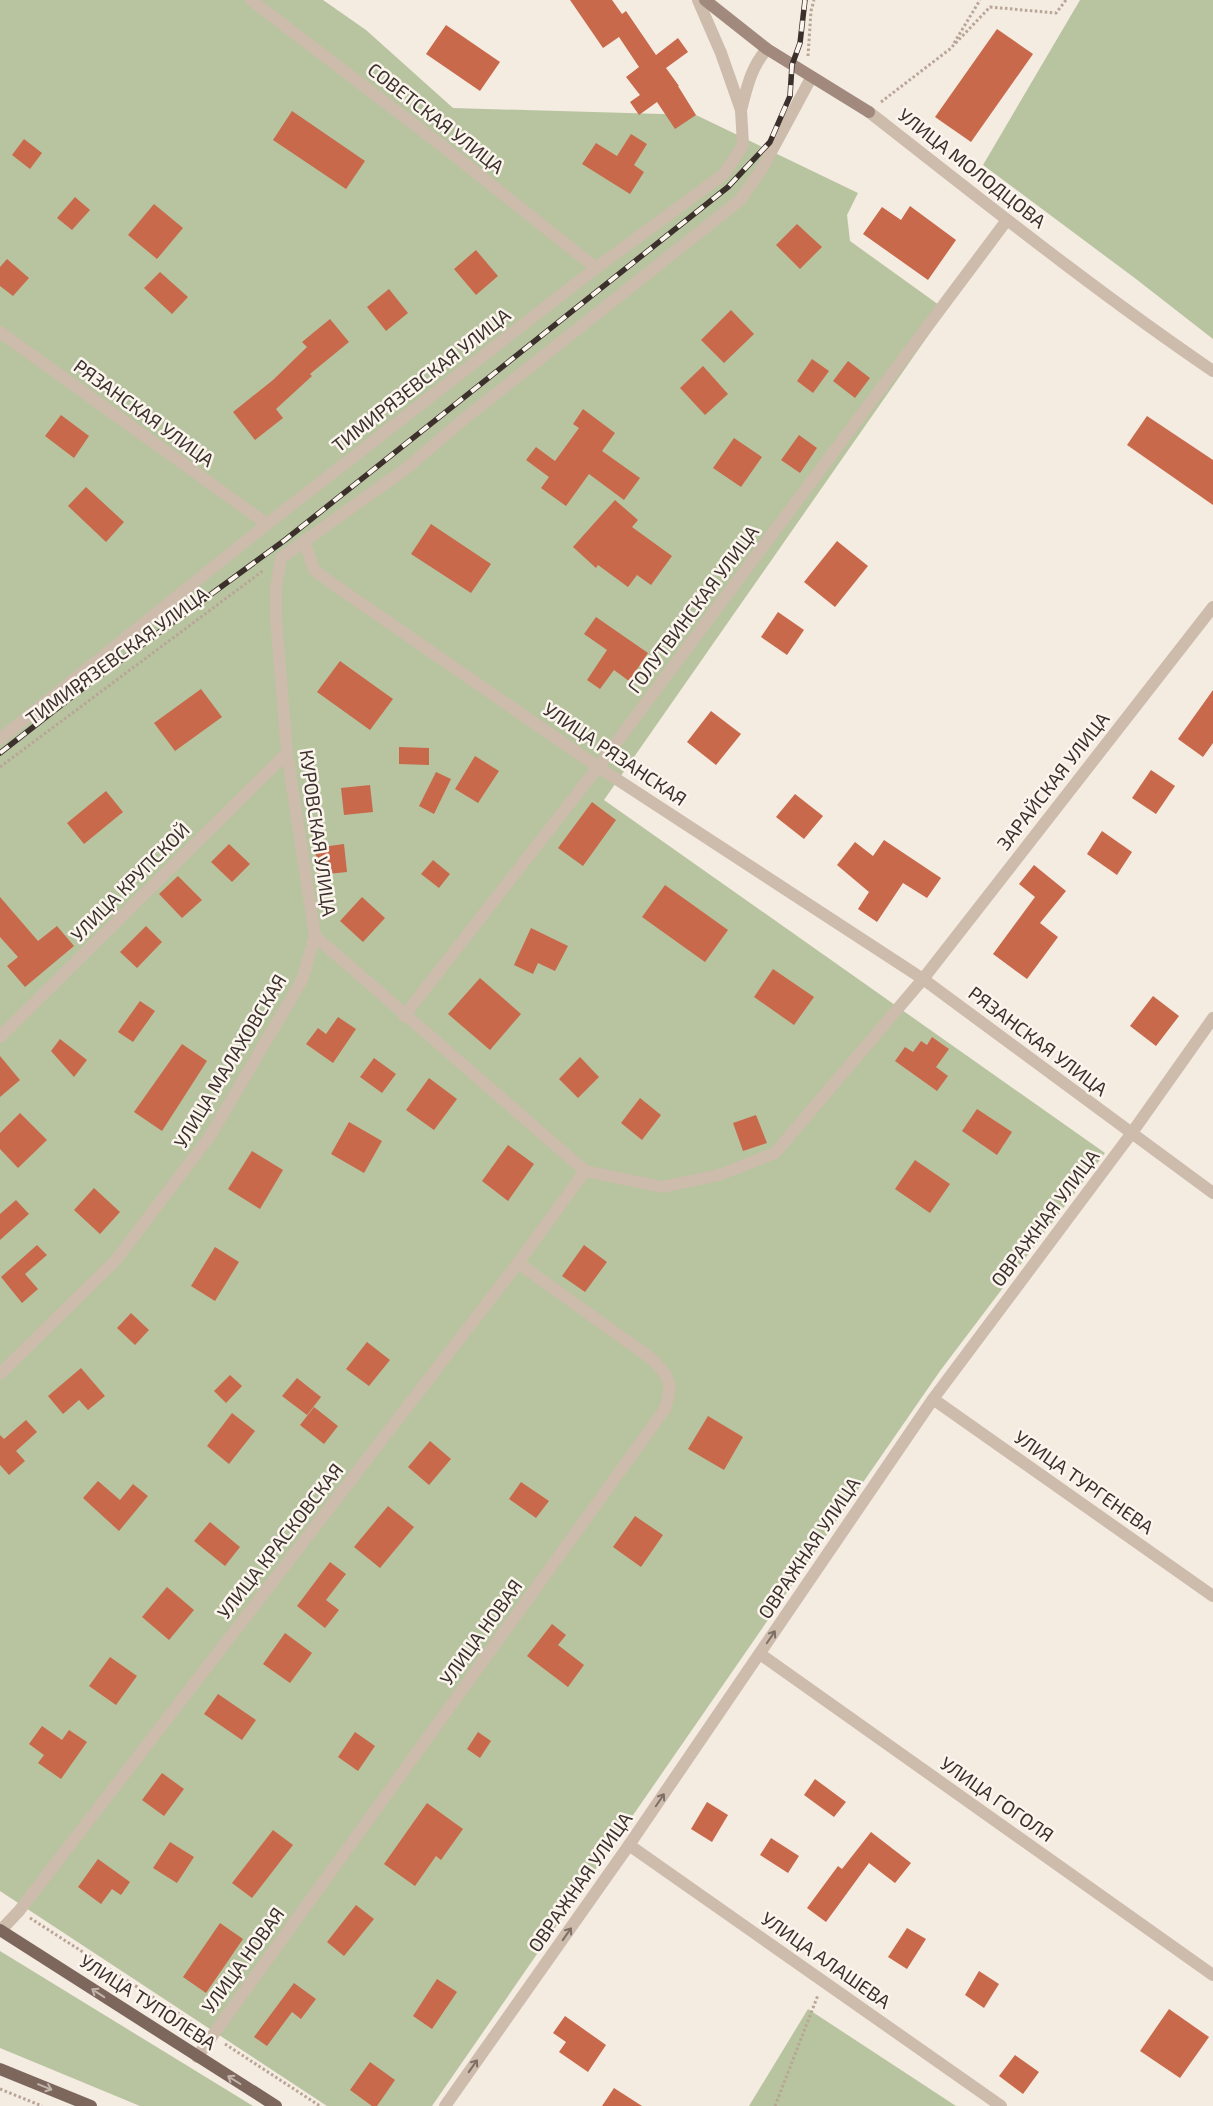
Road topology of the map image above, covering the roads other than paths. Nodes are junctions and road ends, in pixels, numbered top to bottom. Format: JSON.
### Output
{"nodes":[{"id":1,"x":251,"y":0,"type":"edge"},
{"id":2,"x":698,"y":0,"type":"edge"},
{"id":3,"x":705,"y":0,"type":"edge"},
{"id":4,"x":767,"y":49,"type":"junction"},
{"id":5,"x":806,"y":74,"type":"junction"},
{"id":6,"x":740,"y":110,"type":"junction"},
{"id":7,"x":1007,"y":220,"type":"junction"},
{"id":8,"x":596,"y":268,"type":"junction"},
{"id":9,"x":0,"y":332,"type":"edge"},
{"id":10,"x":1213,"y":371,"type":"edge"},
{"id":11,"x":267,"y":524,"type":"junction"},
{"id":12,"x":305,"y":543,"type":"junction"},
{"id":13,"x":1213,"y":607,"type":"edge"},
{"id":14,"x":0,"y":739,"type":"edge"},
{"id":15,"x":287,"y":753,"type":"junction"},
{"id":16,"x":598,"y":767,"type":"junction"},
{"id":17,"x":315,"y":936,"type":"junction"},
{"id":18,"x":923,"y":978,"type":"junction"},
{"id":19,"x":404,"y":1016,"type":"junction"},
{"id":20,"x":1213,"y":1018,"type":"edge"},
{"id":21,"x":0,"y":1037,"type":"edge"},
{"id":22,"x":1131,"y":1134,"type":"junction"},
{"id":23,"x":585,"y":1171,"type":"junction"},
{"id":24,"x":1213,"y":1193,"type":"edge"},
{"id":25,"x":518,"y":1263,"type":"junction"},
{"id":26,"x":0,"y":1374,"type":"edge"},
{"id":27,"x":933,"y":1399,"type":"junction"},
{"id":28,"x":1213,"y":1596,"type":"edge"},
{"id":29,"x":760,"y":1654,"type":"junction"},
{"id":30,"x":630,"y":1845,"type":"junction"},
{"id":31,"x":0,"y":1930,"type":"edge"},
{"id":32,"x":1213,"y":1975,"type":"edge"},
{"id":33,"x":197,"y":2057,"type":"junction"},
{"id":34,"x":0,"y":2069,"type":"edge"},
{"id":35,"x":91,"y":2106,"type":"edge"},
{"id":36,"x":276,"y":2106,"type":"edge"},
{"id":37,"x":445,"y":2106,"type":"edge"},
{"id":38,"x":1001,"y":2106,"type":"edge"}],
"edges":[{"from":1,"to":8,"type":"street","name":"СОВЕТСКАЯ УЛИЦА"},
{"from":2,"to":6,"type":"street","name":"ТИМИРЯЗЕВСКАЯ УЛИЦА"},
{"from":3,"to":4,"type":"street","name":"УЛИЦА МОЛОДЦОВА"},
{"from":4,"to":5,"type":"street","name":"УЛИЦА МОЛОДЦОВА"},
{"from":4,"to":6,"type":"street"},
{"from":5,"to":7,"type":"street","name":"УЛИЦА МОЛОДЦОВА"},
{"from":5,"to":12,"type":"street"},
{"from":6,"to":8,"type":"street","name":"ТИМИРЯЗЕВСКАЯ УЛИЦА"},
{"from":7,"to":10,"type":"street","name":"УЛИЦА МОЛОДЦОВА"},
{"from":7,"to":16,"type":"street","name":"ГОЛУТВИНСКАЯ УЛИЦА"},
{"from":8,"to":11,"type":"street","name":"ТИМИРЯЗЕВСКАЯ УЛИЦА"},
{"from":9,"to":11,"type":"street","name":"РЯЗАНСКАЯ УЛИЦА"},
{"from":11,"to":14,"type":"street","name":"ТИМИРЯЗЕВСКАЯ УЛИЦА"},
{"from":12,"to":15,"type":"street","name":"КУРОВСКАЯ УЛИЦА"},
{"from":12,"to":16,"type":"street","name":"УЛИЦА РЯЗАНСКАЯ"},
{"from":13,"to":18,"type":"street","name":"ЗАРАЙСКАЯ УЛИЦА"},
{"from":15,"to":17,"type":"street","name":"КУРОВСКАЯ УЛИЦА"},
{"from":15,"to":21,"type":"street","name":"УЛИЦА КРУПСКОЙ"},
{"from":16,"to":18,"type":"street","name":"УЛИЦА РЯЗАНСКАЯ"},
{"from":16,"to":19,"type":"street","name":"ГОЛУТВИНСКАЯ УЛИЦА"},
{"from":17,"to":19,"type":"street","name":"КУРОВСКАЯ УЛИЦА"},
{"from":17,"to":26,"type":"street","name":"УЛИЦА МАЛАХОВСКАЯ"},
{"from":18,"to":22,"type":"street","name":"РЯЗАНСКАЯ УЛИЦА"},
{"from":18,"to":23,"type":"street","name":"ЗАРАЙСКАЯ УЛИЦА"},
{"from":19,"to":23,"type":"street","name":"КУРОВСКАЯ УЛИЦА"},
{"from":20,"to":22,"type":"street","name":"ОВРАЖНАЯ УЛИЦА"},
{"from":22,"to":24,"type":"street","name":"РЯЗАНСКАЯ УЛИЦА"},
{"from":22,"to":27,"type":"street","name":"ОВРАЖНАЯ УЛИЦА"},
{"from":23,"to":25,"type":"street","name":"УЛИЦА КРАСКОВСКАЯ"},
{"from":25,"to":31,"type":"street","name":"УЛИЦА КРАСКОВСКАЯ"},
{"from":25,"to":33,"type":"street","name":"УЛИЦА НОВАЯ"},
{"from":27,"to":28,"type":"street","name":"УЛИЦА ТУРГЕНЕВА"},
{"from":29,"to":27,"type":"street","name":"ОВРАЖНАЯ УЛИЦА","one_way":true},
{"from":30,"to":29,"type":"street","name":"ОВРАЖНАЯ УЛИЦА","one_way":true},
{"from":29,"to":32,"type":"street","name":"УЛИЦА ГОГОЛЯ"},
{"from":37,"to":30,"type":"street","name":"ОВРАЖНАЯ УЛИЦА","one_way":true},
{"from":30,"to":38,"type":"street","name":"УЛИЦА АЛАШЕВА"},
{"from":33,"to":31,"type":"main road","name":"УЛИЦА ТУПОЛЕВА","one_way":true},
{"from":36,"to":33,"type":"main road","name":"УЛИЦА ТУПОЛЕВА","one_way":true},
{"from":34,"to":35,"type":"main road","one_way":true}]}
